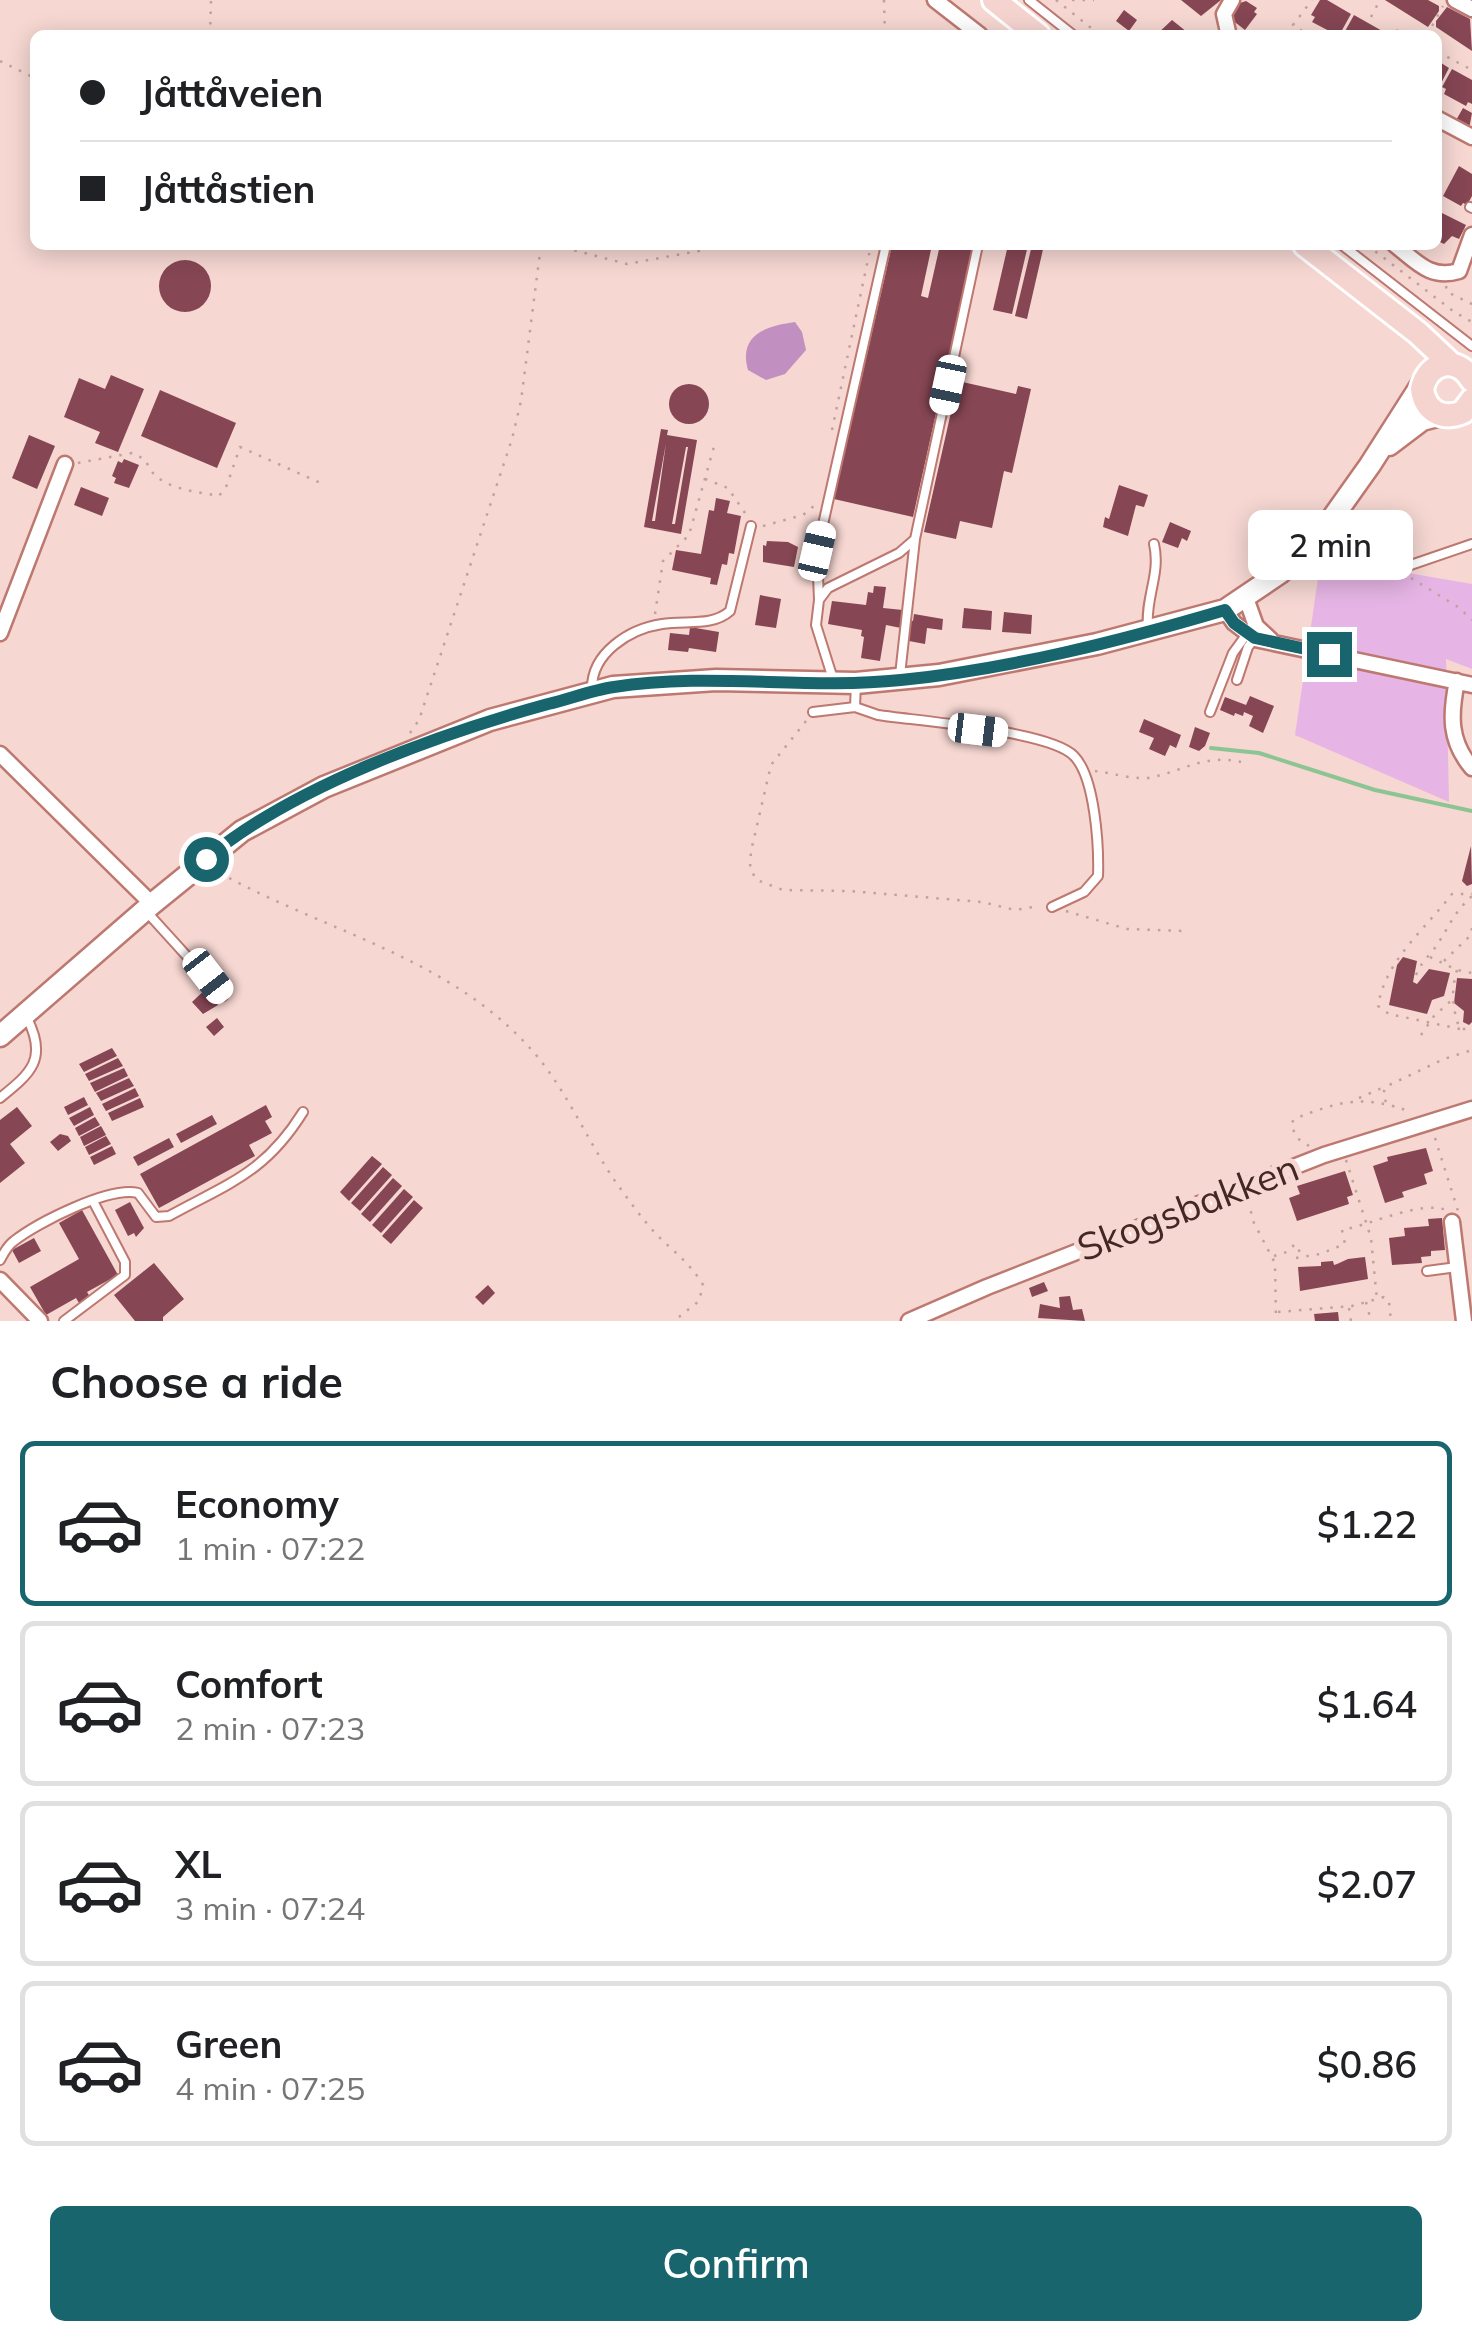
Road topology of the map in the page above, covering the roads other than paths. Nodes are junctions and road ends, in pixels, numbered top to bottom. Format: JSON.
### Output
{"nodes":[{"id":1,"x":936,"y":0,"type":"edge"},
{"id":2,"x":994,"y":0,"type":"edge"},
{"id":3,"x":1029,"y":0,"type":"edge"},
{"id":4,"x":1232,"y":0,"type":"edge"},
{"id":5,"x":1455,"y":0,"type":"edge"},
{"id":6,"x":1472,"y":9,"type":"edge"},
{"id":7,"x":974,"y":30,"type":"edge"},
{"id":8,"x":1032,"y":30,"type":"edge"},
{"id":9,"x":1067,"y":30,"type":"edge"},
{"id":10,"x":1228,"y":30,"type":"edge"},
{"id":11,"x":1442,"y":121,"type":"edge"},
{"id":12,"x":1472,"y":137,"type":"edge"},
{"id":13,"x":1472,"y":235,"type":"edge"},
{"id":14,"x":885,"y":250,"type":"edge"},
{"id":15,"x":977,"y":250,"type":"edge"},
{"id":16,"x":1311,"y":250,"type":"edge"},
{"id":17,"x":1348,"y":250,"type":"edge"},
{"id":18,"x":1400,"y":250,"type":"edge"},
{"id":19,"x":1385,"y":308,"type":"junction"},
{"id":20,"x":1472,"y":346,"type":"edge"},
{"id":21,"x":1451,"y":364,"type":"junction"},
{"id":22,"x":1424,"y":379,"type":"junction"},
{"id":23,"x":1472,"y":380,"type":"edge"},
{"id":24,"x":1460,"y":412,"type":"edge"},
{"id":25,"x":66,"y":464,"type":"road end"},
{"id":26,"x":1370,"y":465,"type":"junction"},
{"id":27,"x":751,"y":526,"type":"road end"},
{"id":28,"x":1321,"y":534,"type":"junction"},
{"id":29,"x":915,"y":539,"type":"junction"},
{"id":30,"x":1154,"y":544,"type":"dead end"},
{"id":31,"x":1472,"y":544,"type":"edge"},
{"id":32,"x":1246,"y":598,"type":"junction"},
{"id":33,"x":819,"y":600,"type":"junction"},
{"id":34,"x":1225,"y":610,"type":"junction"},
{"id":35,"x":1148,"y":631,"type":"junction"},
{"id":36,"x":0,"y":633,"type":"edge"},
{"id":37,"x":1258,"y":634,"type":"junction"},
{"id":38,"x":900,"y":680,"type":"junction"},
{"id":39,"x":1237,"y":680,"type":"dead end"},
{"id":40,"x":845,"y":683,"type":"junction"},
{"id":41,"x":1464,"y":683,"type":"edge"},
{"id":42,"x":592,"y":693,"type":"junction"},
{"id":43,"x":856,"y":707,"type":"junction"},
{"id":44,"x":813,"y":712,"type":"road end"},
{"id":45,"x":1210,"y":712,"type":"dead end"},
{"id":46,"x":0,"y":754,"type":"edge"},
{"id":47,"x":1472,"y":768,"type":"edge"},
{"id":48,"x":149,"y":907,"type":"junction"},
{"id":49,"x":1052,"y":907,"type":"road end"},
{"id":50,"x":223,"y":996,"type":"dead end"},
{"id":51,"x":9,"y":1023,"type":"edge"},
{"id":52,"x":0,"y":1098,"type":"edge"},
{"id":53,"x":1472,"y":1109,"type":"edge"},
{"id":54,"x":303,"y":1112,"type":"dead end"},
{"id":55,"x":93,"y":1201,"type":"junction"},
{"id":56,"x":1452,"y":1222,"type":"road end"},
{"id":57,"x":0,"y":1260,"type":"edge"},
{"id":58,"x":1457,"y":1267,"type":"junction"},
{"id":59,"x":1427,"y":1271,"type":"dead end"},
{"id":60,"x":0,"y":1280,"type":"edge"},
{"id":61,"x":40,"y":1321,"type":"edge"},
{"id":62,"x":64,"y":1321,"type":"edge"},
{"id":63,"x":909,"y":1321,"type":"edge"},
{"id":64,"x":1464,"y":1321,"type":"edge"}],
"edges":[{"from":1,"to":7,"type":"street"},
{"from":2,"to":8,"type":"main road"},
{"from":3,"to":9,"type":"lane"},
{"from":4,"to":10,"type":"street"},
{"from":5,"to":6,"type":"street"},
{"from":11,"to":12,"type":"street"},
{"from":13,"to":18,"type":"street"},
{"from":14,"to":33,"type":"lane"},
{"from":15,"to":29,"type":"lane"},
{"from":16,"to":19,"type":"main road"},
{"from":17,"to":20,"type":"lane"},
{"from":19,"to":21,"type":"main road"},
{"from":19,"to":22,"type":"main road"},
{"from":21,"to":22,"type":"main road"},
{"from":21,"to":23,"type":"main road"},
{"from":22,"to":24,"type":"main road"},
{"from":22,"to":26,"type":"main road"},
{"from":24,"to":26,"type":"main road"},
{"from":25,"to":36,"type":"street"},
{"from":26,"to":28,"type":"main road"},
{"from":27,"to":42,"type":"lane"},
{"from":28,"to":31,"type":"lane"},
{"from":28,"to":32,"type":"main road"},
{"from":29,"to":33,"type":"lane"},
{"from":29,"to":38,"type":"lane"},
{"from":30,"to":35,"type":"lane"},
{"from":32,"to":34,"type":"main road"},
{"from":32,"to":37,"type":"street"},
{"from":33,"to":40,"type":"lane"},
{"from":34,"to":35,"type":"main road"},
{"from":34,"to":37,"type":"street"},
{"from":35,"to":38,"type":"main road"},
{"from":37,"to":39,"type":"lane"},
{"from":37,"to":41,"type":"street"},
{"from":37,"to":45,"type":"lane"},
{"from":38,"to":40,"type":"main road"},
{"from":40,"to":42,"type":"main road"},
{"from":40,"to":43,"type":"lane"},
{"from":41,"to":47,"type":"street"},
{"from":42,"to":48,"type":"main road"},
{"from":43,"to":44,"type":"lane"},
{"from":43,"to":49,"type":"lane"},
{"from":46,"to":48,"type":"street"},
{"from":48,"to":50,"type":"lane"},
{"from":48,"to":51,"type":"main road"},
{"from":51,"to":52,"type":"lane"},
{"from":53,"to":63,"type":"street","name":"Skogsbakken"},
{"from":54,"to":55,"type":"lane"},
{"from":55,"to":57,"type":"lane"},
{"from":55,"to":62,"type":"lane"},
{"from":56,"to":58,"type":"street"},
{"from":58,"to":59,"type":"lane"},
{"from":58,"to":64,"type":"street"},
{"from":60,"to":61,"type":"street"}]}
